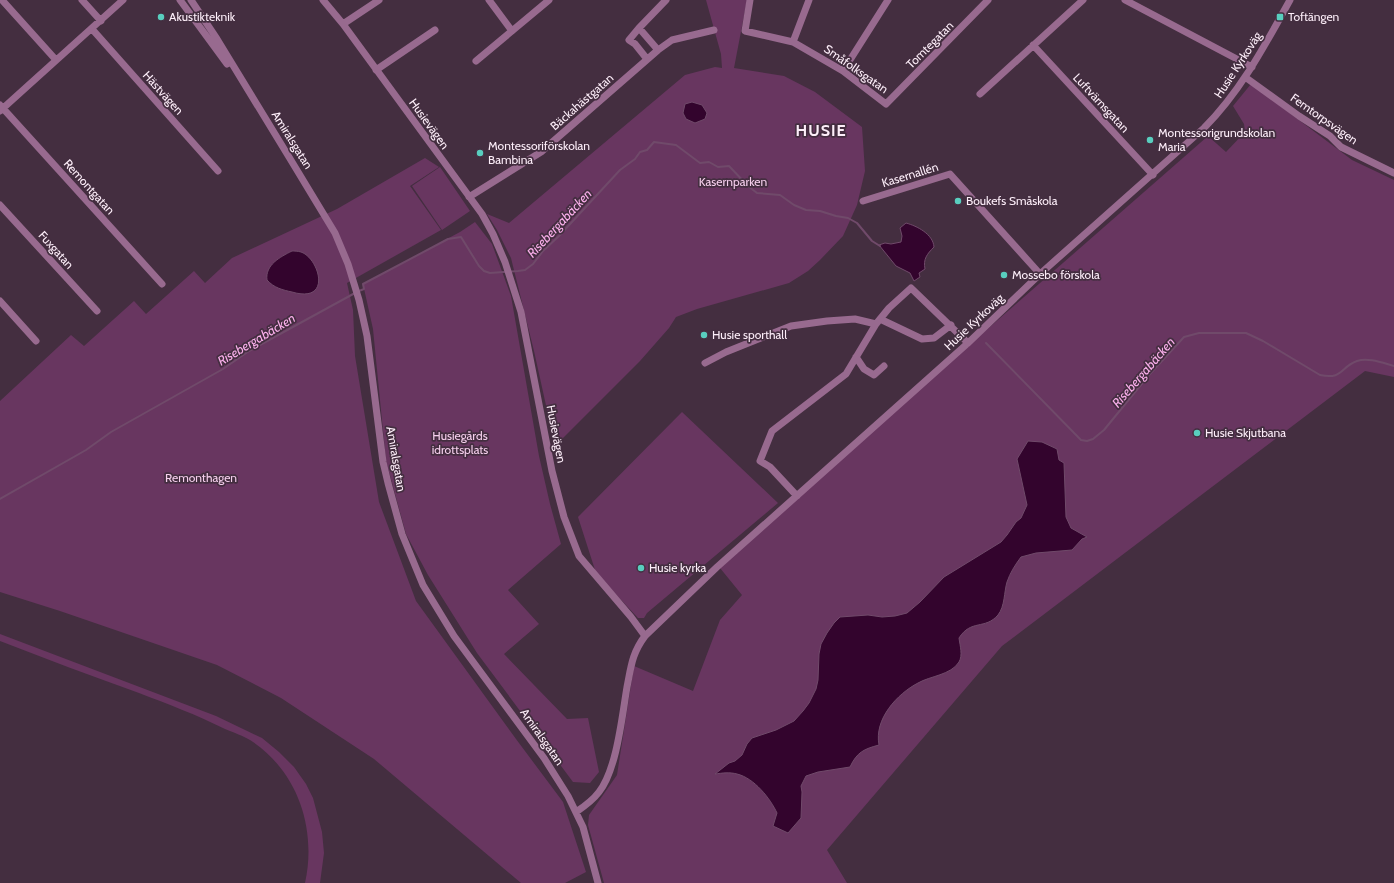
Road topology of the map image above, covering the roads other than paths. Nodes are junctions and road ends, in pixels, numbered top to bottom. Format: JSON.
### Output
{"nodes":[{"id":1,"x":2,"y":0,"type":"edge"},
{"id":2,"x":82,"y":0,"type":"edge"},
{"id":3,"x":123,"y":0,"type":"edge"},
{"id":4,"x":180,"y":0,"type":"edge"},
{"id":5,"x":191,"y":0,"type":"edge"},
{"id":6,"x":323,"y":0,"type":"edge"},
{"id":7,"x":379,"y":0,"type":"edge"},
{"id":8,"x":489,"y":0,"type":"edge"},
{"id":9,"x":549,"y":0,"type":"edge"},
{"id":10,"x":666,"y":0,"type":"edge"},
{"id":11,"x":750,"y":0,"type":"edge"},
{"id":12,"x":809,"y":0,"type":"edge"},
{"id":13,"x":888,"y":0,"type":"edge"},
{"id":14,"x":988,"y":0,"type":"edge"},
{"id":15,"x":1083,"y":0,"type":"edge"},
{"id":16,"x":1125,"y":0,"type":"edge"},
{"id":17,"x":1290,"y":0,"type":"edge"},
{"id":18,"x":101,"y":21,"type":"junction"},
{"id":19,"x":343,"y":24,"type":"junction"},
{"id":20,"x":639,"y":28,"type":"junction"},
{"id":21,"x":92,"y":29,"type":"junction"},
{"id":22,"x":435,"y":30,"type":"dead end"},
{"id":23,"x":714,"y":30,"type":"dead end"},
{"id":24,"x":512,"y":31,"type":"junction"},
{"id":25,"x":793,"y":42,"type":"junction"},
{"id":26,"x":1033,"y":45,"type":"junction"},
{"id":27,"x":658,"y":50,"type":"junction"},
{"id":28,"x":647,"y":59,"type":"junction"},
{"id":29,"x":56,"y":60,"type":"junction"},
{"id":30,"x":476,"y":61,"type":"dead end"},
{"id":31,"x":1252,"y":66,"type":"junction"},
{"id":32,"x":376,"y":70,"type":"junction"},
{"id":33,"x":843,"y":71,"type":"junction"},
{"id":34,"x":1245,"y":77,"type":"junction"},
{"id":35,"x":246,"y":87,"type":"junction"},
{"id":36,"x":980,"y":94,"type":"dead end"},
{"id":37,"x":886,"y":104,"type":"joint"},
{"id":38,"x":1,"y":108,"type":"edge"},
{"id":39,"x":218,"y":171,"type":"dead end"},
{"id":40,"x":1394,"y":173,"type":"edge"},
{"id":41,"x":1153,"y":175,"type":"junction"},
{"id":42,"x":469,"y":197,"type":"junction"},
{"id":43,"x":863,"y":202,"type":"dead end"},
{"id":44,"x":0,"y":204,"type":"edge"},
{"id":45,"x":1040,"y":274,"type":"junction"},
{"id":46,"x":162,"y":284,"type":"dead end"},
{"id":47,"x":0,"y":302,"type":"edge"},
{"id":48,"x":97,"y":311,"type":"dead end"},
{"id":49,"x":878,"y":321,"type":"junction"},
{"id":50,"x":950,"y":325,"type":"junction"},
{"id":51,"x":36,"y":341,"type":"dead end"},
{"id":52,"x":968,"y":343,"type":"junction"},
{"id":53,"x":856,"y":357,"type":"junction"},
{"id":54,"x":705,"y":363,"type":"dead end"},
{"id":55,"x":884,"y":366,"type":"dead end"},
{"id":56,"x":797,"y":496,"type":"junction"},
{"id":57,"x":645,"y":636,"type":"junction"},
{"id":58,"x":576,"y":812,"type":"junction"},
{"id":59,"x":595,"y":882,"type":"edge"}],
"edges":[{"from":1,"to":29,"type":"street"},
{"from":2,"to":18,"type":"street"},
{"from":3,"to":18,"type":"street"},
{"from":4,"to":35,"type":"street","name":"Amiralsgatan"},
{"from":5,"to":35,"type":"street","name":"Amiralsgatan"},
{"from":6,"to":19,"type":"street","name":"Husievägen"},
{"from":7,"to":19,"type":"street"},
{"from":8,"to":24,"type":"street"},
{"from":9,"to":24,"type":"street"},
{"from":10,"to":20,"type":"street"},
{"from":11,"to":25,"type":"street","name":"Småfolksgatan"},
{"from":12,"to":25,"type":"street"},
{"from":13,"to":33,"type":"street"},
{"from":14,"to":37,"type":"street","name":"Tomtegatan"},
{"from":15,"to":26,"type":"street"},
{"from":16,"to":31,"type":"street"},
{"from":17,"to":31,"type":"street","name":"Husie Kyrkoväg"},
{"from":18,"to":21,"type":"street"},
{"from":19,"to":32,"type":"street","name":"Husievägen"},
{"from":20,"to":27,"type":"street"},
{"from":20,"to":28,"type":"street"},
{"from":21,"to":29,"type":"street"},
{"from":21,"to":39,"type":"street","name":"Hästvägen"},
{"from":22,"to":32,"type":"street"},
{"from":23,"to":27,"type":"street","name":"Bäckahästgatan"},
{"from":24,"to":30,"type":"street"},
{"from":25,"to":33,"type":"street","name":"Småfolksgatan"},
{"from":26,"to":36,"type":"street"},
{"from":26,"to":41,"type":"street","name":"Luftvärnsgatan"},
{"from":27,"to":28,"type":"street","name":"Bäckahästgatan"},
{"from":28,"to":42,"type":"street","name":"Bäckahästgatan"},
{"from":29,"to":38,"type":"street"},
{"from":31,"to":34,"type":"street","name":"Husie Kyrkoväg"},
{"from":32,"to":42,"type":"street","name":"Husievägen"},
{"from":33,"to":37,"type":"street","name":"Småfolksgatan"},
{"from":34,"to":40,"type":"street","name":"Femtorpsvägen"},
{"from":34,"to":41,"type":"street","name":"Husie Kyrkoväg"},
{"from":35,"to":58,"type":"street","name":"Amiralsgatan"},
{"from":38,"to":46,"type":"street","name":"Remontgatan"},
{"from":41,"to":45,"type":"street","name":"Husie Kyrkoväg"},
{"from":42,"to":57,"type":"street","name":"Husievägen"},
{"from":43,"to":45,"type":"street","name":"Kasernallén"},
{"from":44,"to":48,"type":"street","name":"Fuxgatan"},
{"from":45,"to":52,"type":"street","name":"Husie Kyrkoväg"},
{"from":47,"to":51,"type":"street"},
{"from":49,"to":50,"type":"street"},
{"from":49,"to":50,"type":"street"},
{"from":49,"to":53,"type":"street"},
{"from":49,"to":54,"type":"street"},
{"from":50,"to":52,"type":"street"},
{"from":52,"to":56,"type":"street","name":"Husie Kyrkoväg"},
{"from":53,"to":55,"type":"street"},
{"from":53,"to":56,"type":"street"},
{"from":56,"to":57,"type":"street","name":"Husie Kyrkoväg"},
{"from":57,"to":58,"type":"street"},
{"from":58,"to":59,"type":"street"}]}
